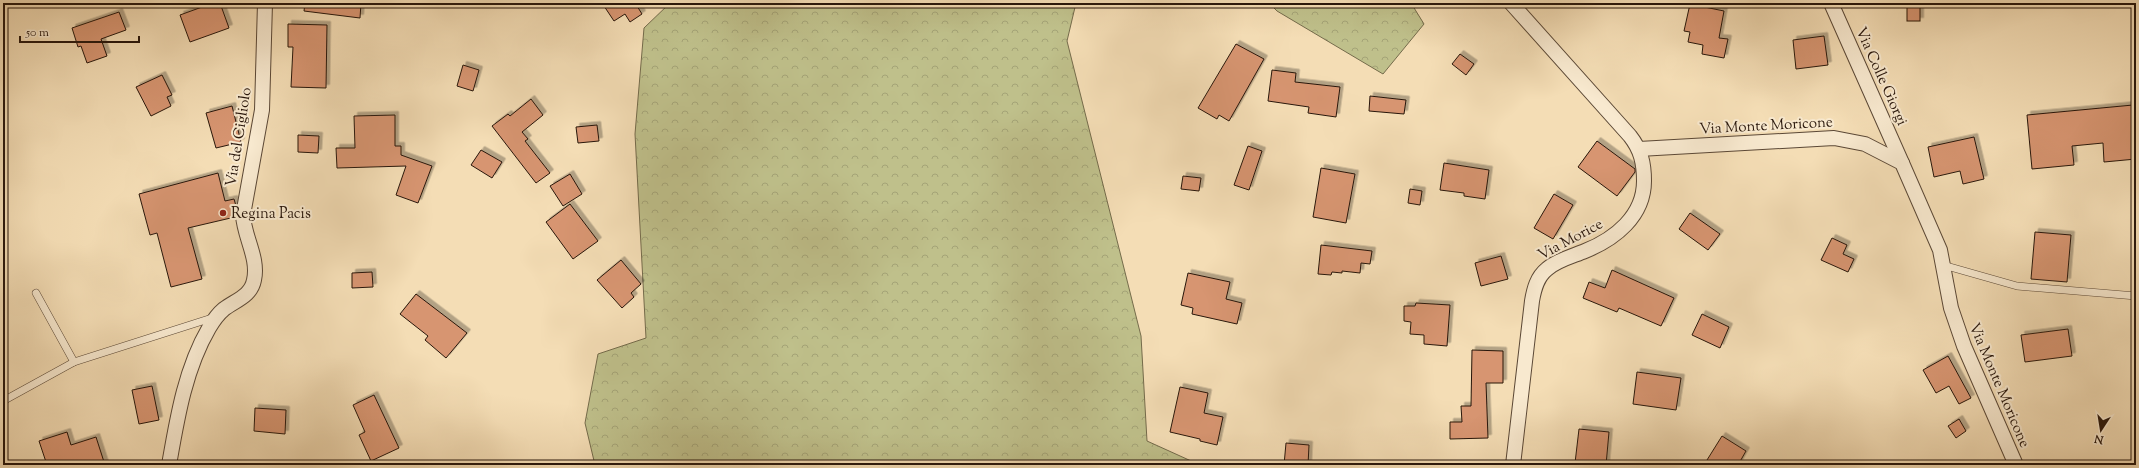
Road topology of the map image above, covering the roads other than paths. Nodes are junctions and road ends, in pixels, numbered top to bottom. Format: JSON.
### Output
{"nodes":[{"id":1,"x":264,"y":3,"type":"edge"},
{"id":2,"x":1511,"y":3,"type":"edge"},
{"id":3,"x":1830,"y":3,"type":"edge"},
{"id":4,"x":1639,"y":149,"type":"junction"},
{"id":5,"x":1902,"y":164,"type":"junction"},
{"id":6,"x":1944,"y":265,"type":"junction"},
{"id":7,"x":36,"y":293,"type":"dead end"},
{"id":8,"x":2136,"y":296,"type":"edge"},
{"id":9,"x":217,"y":316,"type":"junction"},
{"id":10,"x":74,"y":362,"type":"junction"},
{"id":11,"x":3,"y":401,"type":"edge"},
{"id":12,"x":1517,"y":464,"type":"edge"},
{"id":13,"x":169,"y":465,"type":"edge"},
{"id":14,"x":2016,"y":465,"type":"edge"}],
"edges":[{"from":1,"to":9,"type":"street","name":"Via del Cigliolo"},
{"from":2,"to":4,"type":"street","name":"Via Morice"},
{"from":3,"to":5,"type":"street","name":"Via Colle Giorgi"},
{"from":4,"to":5,"type":"street","name":"Via Monte Moricone"},
{"from":4,"to":12,"type":"street","name":"Via Morice"},
{"from":5,"to":6,"type":"street","name":"Via Monte Moricone"},
{"from":6,"to":8,"type":"lane"},
{"from":6,"to":14,"type":"street","name":"Via Monte Moricone"},
{"from":7,"to":10,"type":"lane"},
{"from":9,"to":10,"type":"lane"},
{"from":9,"to":13,"type":"street","name":"Via del Cigliolo"},
{"from":10,"to":11,"type":"lane"}]}
